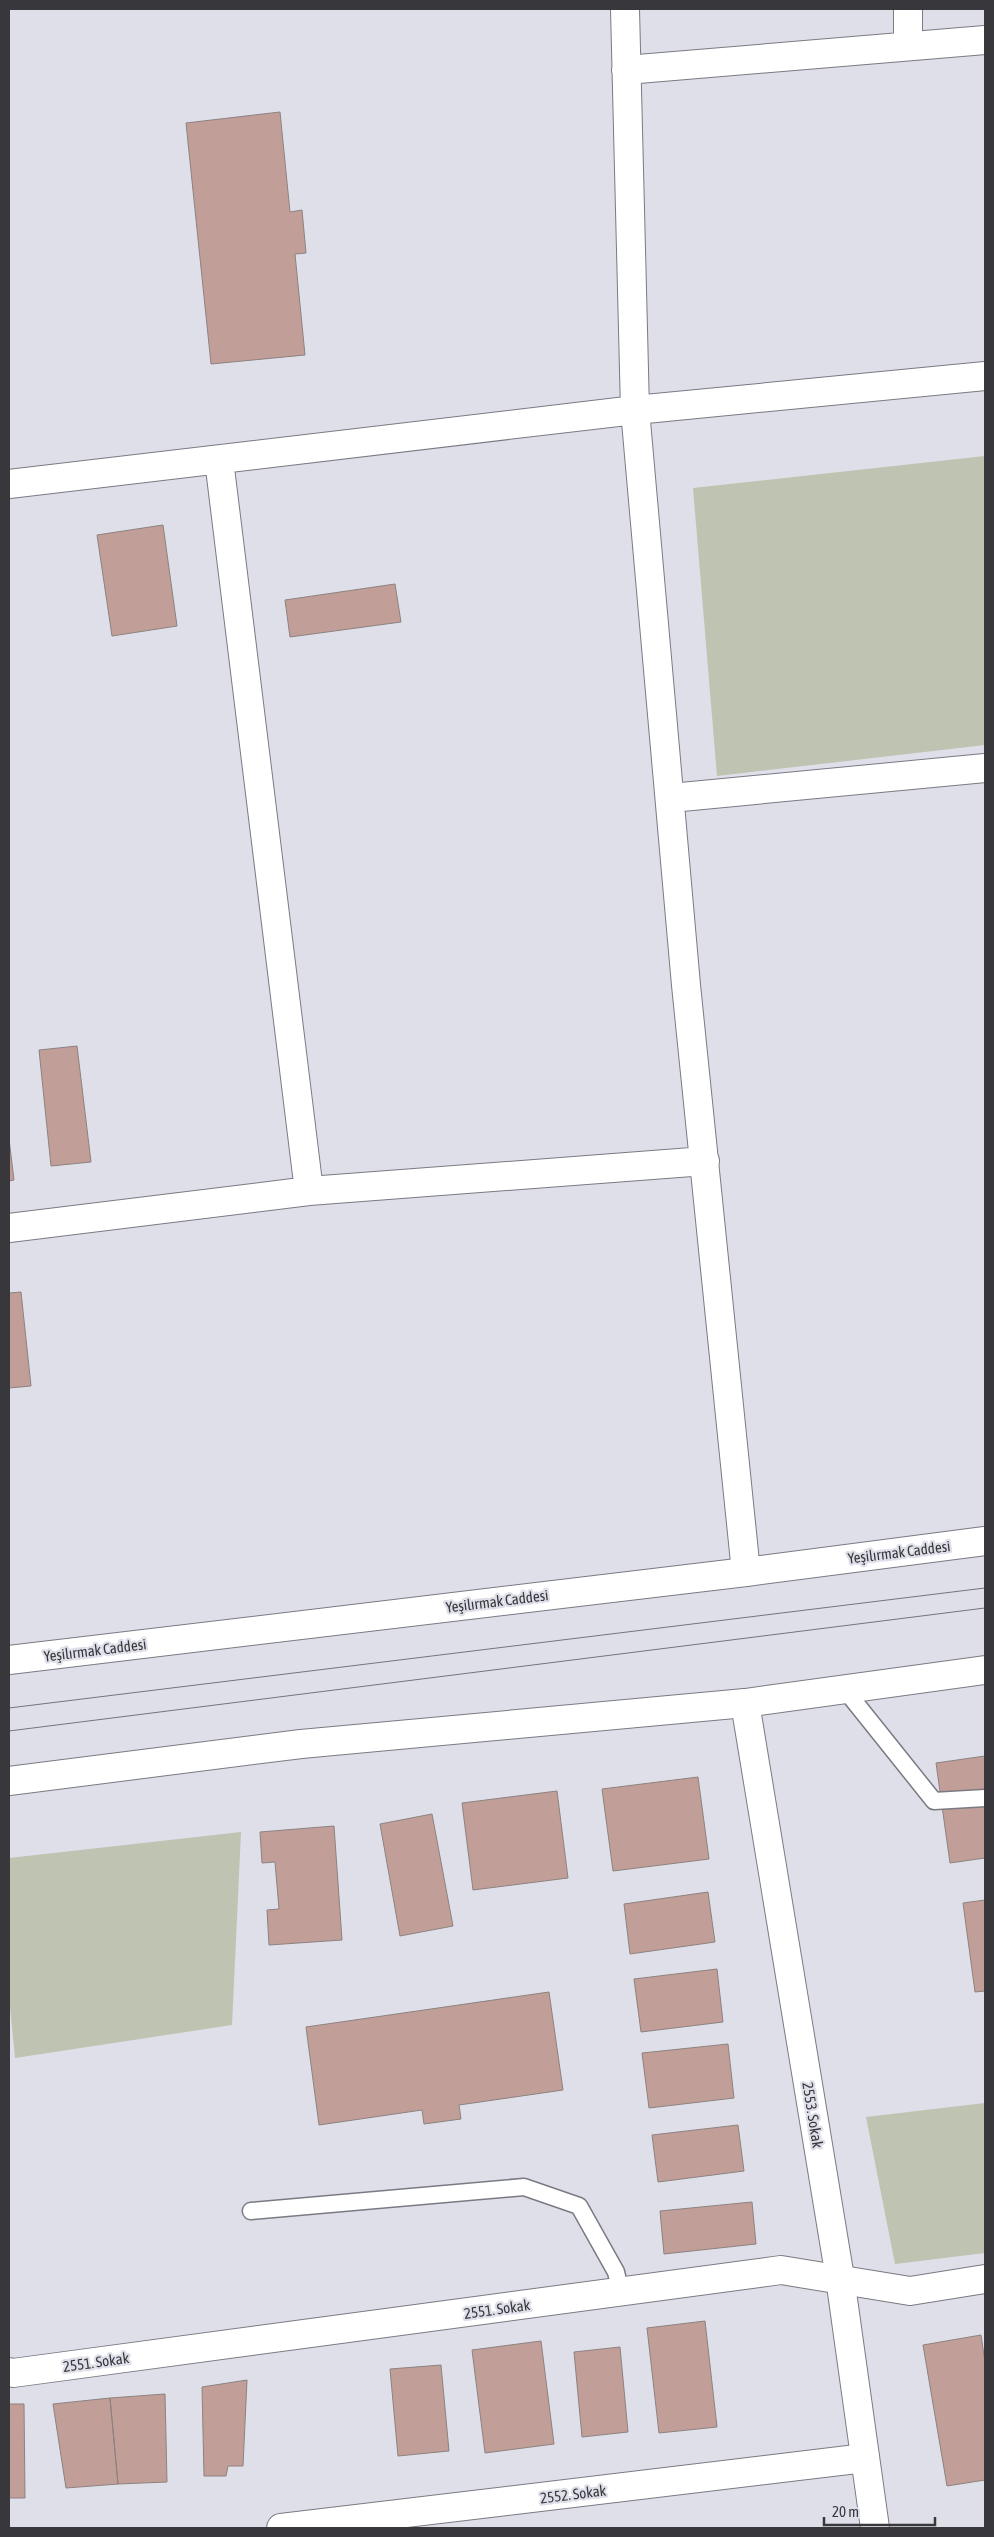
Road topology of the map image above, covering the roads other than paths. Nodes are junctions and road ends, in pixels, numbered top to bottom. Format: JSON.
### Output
{"nodes":[{"id":1,"x":625,"y":9,"type":"edge"},
{"id":2,"x":908,"y":9,"type":"edge"},
{"id":3,"x":985,"y":40,"type":"edge"},
{"id":4,"x":908,"y":45,"type":"junction"},
{"id":5,"x":626,"y":70,"type":"junction"},
{"id":6,"x":985,"y":376,"type":"edge"},
{"id":7,"x":636,"y":410,"type":"junction"},
{"id":8,"x":219,"y":460,"type":"junction"},
{"id":9,"x":9,"y":484,"type":"edge"},
{"id":10,"x":985,"y":768,"type":"edge"},
{"id":11,"x":671,"y":798,"type":"junction"},
{"id":12,"x":705,"y":1161,"type":"junction"},
{"id":13,"x":310,"y":1191,"type":"junction"},
{"id":14,"x":9,"y":1228,"type":"edge"},
{"id":15,"x":985,"y":1541,"type":"edge"},
{"id":16,"x":746,"y":1572,"type":"junction"},
{"id":17,"x":9,"y":1660,"type":"edge"},
{"id":18,"x":985,"y":1670,"type":"edge"},
{"id":19,"x":846,"y":1691,"type":"junction"},
{"id":20,"x":745,"y":1703,"type":"junction"},
{"id":21,"x":9,"y":1781,"type":"edge"},
{"id":22,"x":985,"y":1798,"type":"edge"},
{"id":23,"x":250,"y":2211,"type":"dead end"},
{"id":24,"x":840,"y":2278,"type":"junction"},
{"id":25,"x":985,"y":2280,"type":"edge"},
{"id":26,"x":621,"y":2293,"type":"junction"},
{"id":27,"x":9,"y":2372,"type":"edge"},
{"id":28,"x":864,"y":2458,"type":"junction"},
{"id":29,"x":347,"y":2525,"type":"edge"},
{"id":30,"x":281,"y":2528,"type":"edge"},
{"id":31,"x":875,"y":2528,"type":"edge"}],
"edges":[{"from":1,"to":5,"type":"street"},
{"from":2,"to":4,"type":"street"},
{"from":3,"to":4,"type":"street"},
{"from":4,"to":5,"type":"street"},
{"from":5,"to":7,"type":"street"},
{"from":6,"to":7,"type":"street"},
{"from":7,"to":8,"type":"street"},
{"from":7,"to":11,"type":"street"},
{"from":8,"to":9,"type":"street"},
{"from":8,"to":13,"type":"street"},
{"from":10,"to":11,"type":"street"},
{"from":11,"to":12,"type":"street"},
{"from":12,"to":13,"type":"street"},
{"from":12,"to":16,"type":"street"},
{"from":13,"to":14,"type":"street"},
{"from":15,"to":16,"type":"street","name":"Yeşilırmak Caddesi"},
{"from":16,"to":17,"type":"street","name":"Yeşilırmak Caddesi"},
{"from":18,"to":19,"type":"street"},
{"from":19,"to":20,"type":"street"},
{"from":19,"to":22,"type":"lane"},
{"from":20,"to":21,"type":"street"},
{"from":20,"to":24,"type":"street","name":"2553. Sokak"},
{"from":23,"to":26,"type":"lane"},
{"from":24,"to":25,"type":"street","name":"2551. Sokak"},
{"from":24,"to":26,"type":"street","name":"2551. Sokak"},
{"from":24,"to":28,"type":"street","name":"2553. Sokak"},
{"from":26,"to":27,"type":"street","name":"2551. Sokak"},
{"from":28,"to":29,"type":"street","name":"2552. Sokak"},
{"from":28,"to":31,"type":"street","name":"2553. Sokak"},
{"from":29,"to":30,"type":"street","name":"2552. Sokak"}]}
